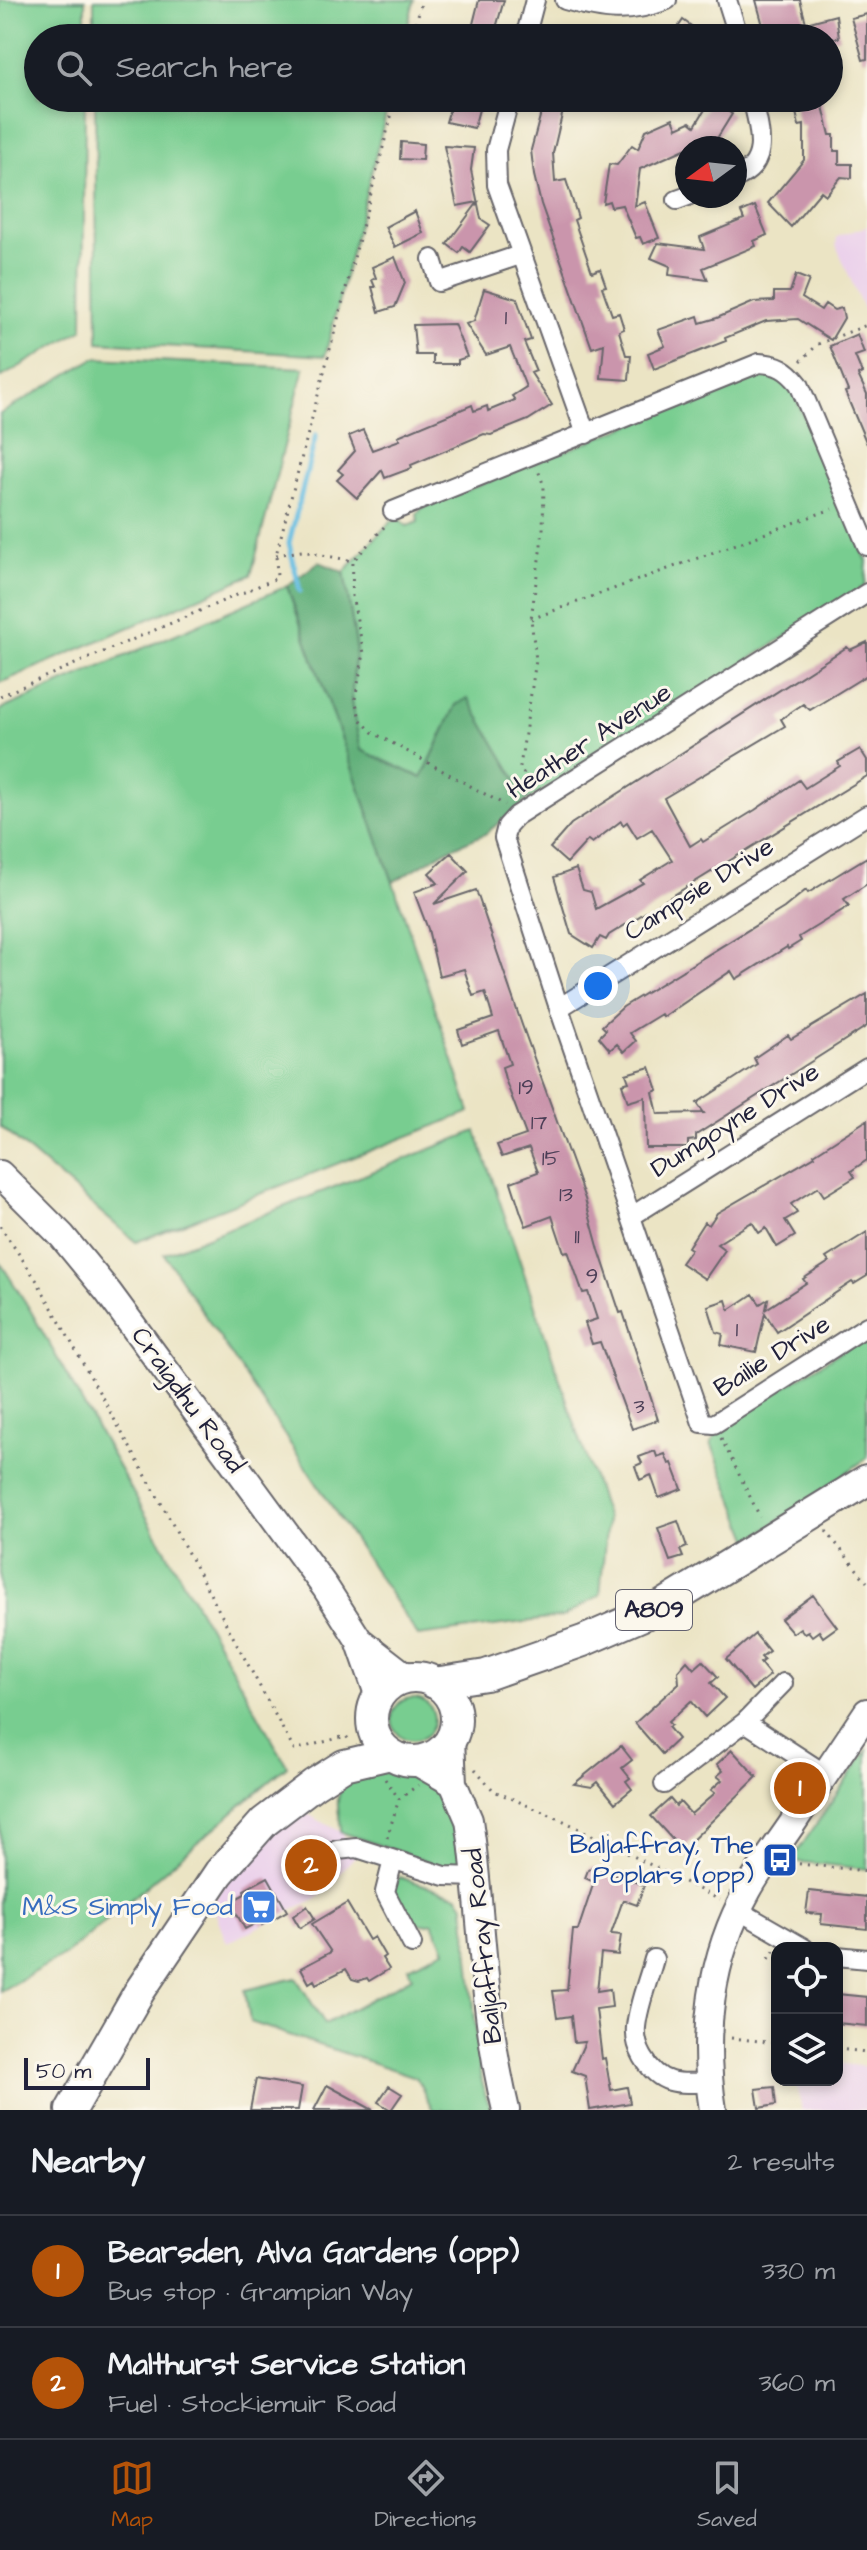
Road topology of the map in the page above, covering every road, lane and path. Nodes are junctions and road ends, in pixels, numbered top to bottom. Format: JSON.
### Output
{"nodes":[{"id":1,"x":422,"y":0,"type":"edge"},
{"id":2,"x":535,"y":0,"type":"edge"},
{"id":3,"x":565,"y":0,"type":"edge"},
{"id":4,"x":667,"y":0,"type":"edge"},
{"id":5,"x":727,"y":0,"type":"edge"},
{"id":6,"x":416,"y":24,"type":"edge"},
{"id":7,"x":529,"y":24,"type":"edge"},
{"id":8,"x":735,"y":24,"type":"edge"},
{"id":9,"x":392,"y":112,"type":"edge"},
{"id":10,"x":506,"y":112,"type":"edge"},
{"id":11,"x":755,"y":112,"type":"edge"},
{"id":12,"x":747,"y":169,"type":"edge"},
{"id":13,"x":520,"y":255,"type":"junction"},
{"id":14,"x":432,"y":259,"type":"dead end"},
{"id":15,"x":867,"y":325,"type":"edge"},
{"id":16,"x":789,"y":372,"type":"junction"},
{"id":17,"x":586,"y":434,"type":"junction"},
{"id":18,"x":531,"y":455,"type":"junction"},
{"id":19,"x":849,"y":502,"type":"junction"},
{"id":20,"x":393,"y":511,"type":"joint"},
{"id":21,"x":867,"y":546,"type":"edge"},
{"id":22,"x":276,"y":555,"type":"junction"},
{"id":23,"x":353,"y":561,"type":"junction"},
{"id":24,"x":867,"y":593,"type":"edge"},
{"id":25,"x":531,"y":619,"type":"junction"},
{"id":26,"x":0,"y":696,"type":"edge"},
{"id":27,"x":539,"y":802,"type":"junction"},
{"id":28,"x":867,"y":815,"type":"edge"},
{"id":29,"x":516,"y":816,"type":"junction"},
{"id":30,"x":559,"y":1008,"type":"junction"},
{"id":31,"x":867,"y":1068,"type":"edge"},
{"id":32,"x":0,"y":1174,"type":"edge"},
{"id":33,"x":632,"y":1216,"type":"junction"},
{"id":34,"x":0,"y":1226,"type":"edge"},
{"id":35,"x":867,"y":1326,"type":"edge"},
{"id":36,"x":708,"y":1424,"type":"junction"},
{"id":37,"x":867,"y":1480,"type":"edge"},
{"id":38,"x":760,"y":1517,"type":"dead end"},
{"id":39,"x":820,"y":1524,"type":"dead end"},
{"id":40,"x":867,"y":1582,"type":"edge"},
{"id":41,"x":359,"y":1640,"type":"junction"},
{"id":42,"x":486,"y":1675,"type":"junction"},
{"id":43,"x":421,"y":1680,"type":"junction"},
{"id":44,"x":783,"y":1683,"type":"dead end"},
{"id":45,"x":867,"y":1712,"type":"edge"},
{"id":46,"x":745,"y":1722,"type":"junction"},
{"id":47,"x":453,"y":1728,"type":"junction"},
{"id":48,"x":361,"y":1732,"type":"junction"},
{"id":49,"x":404,"y":1768,"type":"junction"},
{"id":50,"x":475,"y":1768,"type":"dead end"},
{"id":51,"x":825,"y":1774,"type":"junction"},
{"id":52,"x":453,"y":1783,"type":"junction"},
{"id":53,"x":664,"y":1784,"type":"dead end"},
{"id":54,"x":399,"y":1799,"type":"junction"},
{"id":55,"x":337,"y":1850,"type":"dead end"},
{"id":56,"x":393,"y":1860,"type":"junction"},
{"id":57,"x":767,"y":1861,"type":"junction"},
{"id":58,"x":867,"y":1871,"type":"edge"},
{"id":59,"x":477,"y":1877,"type":"junction"},
{"id":60,"x":738,"y":1910,"type":"junction"},
{"id":61,"x":794,"y":1942,"type":"edge"},
{"id":62,"x":412,"y":1944,"type":"dead end"},
{"id":63,"x":843,"y":1957,"type":"edge"},
{"id":64,"x":654,"y":1959,"type":"dead end"},
{"id":65,"x":867,"y":1959,"type":"edge"},
{"id":66,"x":707,"y":2036,"type":"junction"},
{"id":67,"x":771,"y":2042,"type":"edge"},
{"id":68,"x":843,"y":2050,"type":"edge"},
{"id":69,"x":867,"y":2052,"type":"edge"},
{"id":70,"x":709,"y":2082,"type":"junction"},
{"id":71,"x":71,"y":2110,"type":"edge"},
{"id":72,"x":506,"y":2110,"type":"edge"},
{"id":73,"x":713,"y":2110,"type":"edge"}],
"edges":[{"from":1,"to":6,"type":"path"},
{"from":2,"to":7,"type":"street"},
{"from":3,"to":4,"type":"street"},
{"from":5,"to":8,"type":"street"},
{"from":9,"to":22,"type":"path"},
{"from":10,"to":13,"type":"street"},
{"from":11,"to":12,"type":"street"},
{"from":13,"to":14,"type":"street"},
{"from":13,"to":17,"type":"street"},
{"from":15,"to":16,"type":"path"},
{"from":16,"to":17,"type":"street"},
{"from":16,"to":19,"type":"street"},
{"from":17,"to":18,"type":"street"},
{"from":18,"to":20,"type":"street"},
{"from":18,"to":25,"type":"path"},
{"from":19,"to":21,"type":"street"},
{"from":19,"to":25,"type":"path"},
{"from":20,"to":23,"type":"path"},
{"from":22,"to":23,"type":"path"},
{"from":22,"to":26,"type":"path"},
{"from":23,"to":29,"type":"path"},
{"from":24,"to":27,"type":"street","name":"Heather Avenue"},
{"from":25,"to":27,"type":"path"},
{"from":27,"to":29,"type":"street","name":"Heather Avenue"},
{"from":28,"to":30,"type":"street","name":"Campsie Drive"},
{"from":29,"to":30,"type":"street","name":"Heather Avenue"},
{"from":30,"to":33,"type":"street","name":"Heather Avenue"},
{"from":31,"to":33,"type":"street","name":"Dumgoyne Drive"},
{"from":32,"to":41,"type":"main road","name":"Craigdhu Road"},
{"from":33,"to":36,"type":"street","name":"Heather Avenue"},
{"from":34,"to":48,"type":"path"},
{"from":35,"to":36,"type":"street","name":"Bailie Drive"},
{"from":36,"to":38,"type":"path"},
{"from":37,"to":42,"type":"main road","number":"A809"},
{"from":39,"to":40,"type":"path"},
{"from":41,"to":43,"type":"main road","name":"Craigdhu Road"},
{"from":41,"to":48,"type":"main road","name":"Craigdhu Road"},
{"from":42,"to":43,"type":"main road","number":"A809"},
{"from":42,"to":47,"type":"main road"},
{"from":43,"to":47,"type":"main road"},
{"from":43,"to":48,"type":"main road"},
{"from":44,"to":46,"type":"street"},
{"from":45,"to":51,"type":"main road"},
{"from":46,"to":51,"type":"street"},
{"from":46,"to":53,"type":"street"},
{"from":47,"to":49,"type":"main road"},
{"from":47,"to":52,"type":"main road","name":"Baljaffray Road"},
{"from":48,"to":49,"type":"main road"},
{"from":48,"to":49,"type":"main road"},
{"from":48,"to":71,"type":"main road"},
{"from":49,"to":52,"type":"main road"},
{"from":49,"to":54,"type":"path"},
{"from":49,"to":54,"type":"path"},
{"from":50,"to":60,"type":"path"},
{"from":51,"to":57,"type":"main road"},
{"from":52,"to":59,"type":"main road","name":"Baljaffray Road"},
{"from":54,"to":56,"type":"path"},
{"from":55,"to":56,"type":"street"},
{"from":56,"to":59,"type":"street"},
{"from":56,"to":62,"type":"street"},
{"from":57,"to":58,"type":"path"},
{"from":57,"to":60,"type":"main road"},
{"from":59,"to":72,"type":"main road","name":"Baljaffray Road"},
{"from":60,"to":61,"type":"street"},
{"from":60,"to":66,"type":"main road"},
{"from":63,"to":65,"type":"street"},
{"from":64,"to":70,"type":"street"},
{"from":66,"to":67,"type":"path"},
{"from":66,"to":70,"type":"main road"},
{"from":68,"to":69,"type":"path"},
{"from":70,"to":73,"type":"main road"}]}
